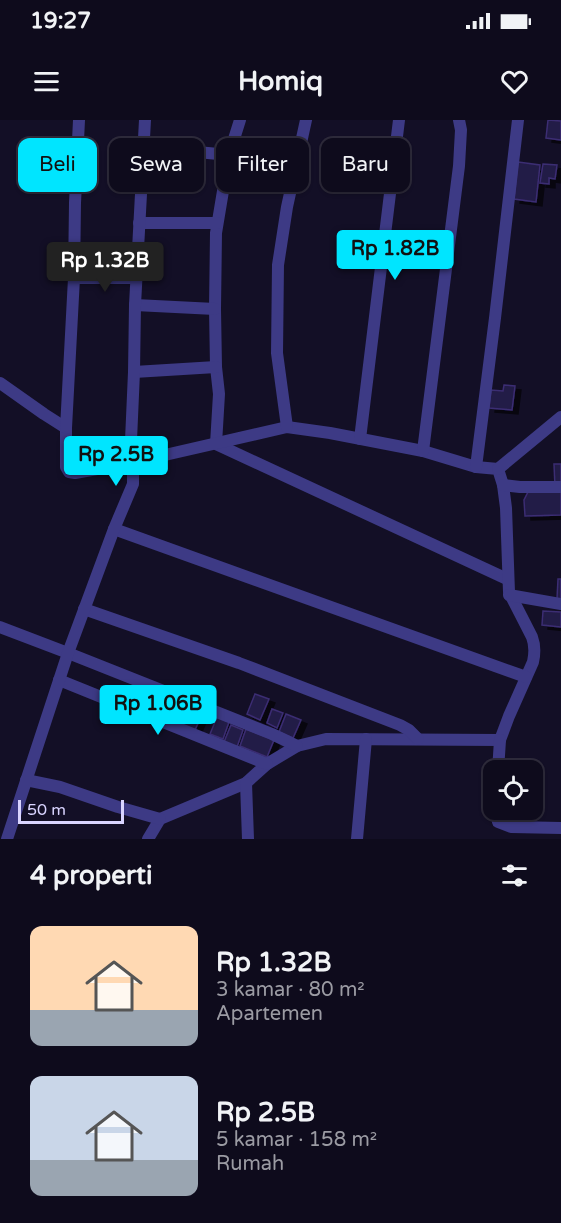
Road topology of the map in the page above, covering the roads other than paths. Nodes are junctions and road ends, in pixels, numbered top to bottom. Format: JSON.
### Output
{"nodes":[{"id":1,"x":79,"y":120,"type":"edge"},
{"id":2,"x":145,"y":120,"type":"edge"},
{"id":3,"x":240,"y":120,"type":"edge"},
{"id":4,"x":306,"y":120,"type":"edge"},
{"id":5,"x":399,"y":120,"type":"edge"},
{"id":6,"x":459,"y":120,"type":"edge"},
{"id":7,"x":518,"y":120,"type":"edge"},
{"id":8,"x":144,"y":138,"type":"edge"},
{"id":9,"x":234,"y":138,"type":"edge"},
{"id":10,"x":141,"y":192,"type":"edge"},
{"id":11,"x":222,"y":192,"type":"edge"},
{"id":12,"x":217,"y":222,"type":"junction"},
{"id":13,"x":139,"y":223,"type":"junction"},
{"id":14,"x":74,"y":278,"type":"junction"},
{"id":15,"x":137,"y":278,"type":"junction"},
{"id":16,"x":135,"y":305,"type":"junction"},
{"id":17,"x":215,"y":309,"type":"junction"},
{"id":18,"x":216,"y":367,"type":"junction"},
{"id":19,"x":134,"y":372,"type":"junction"},
{"id":20,"x":0,"y":383,"type":"edge"},
{"id":21,"x":561,"y":417,"type":"edge"},
{"id":22,"x":286,"y":427,"type":"junction"},
{"id":23,"x":66,"y":428,"type":"junction"},
{"id":24,"x":360,"y":439,"type":"junction"},
{"id":25,"x":216,"y":444,"type":"junction"},
{"id":26,"x":423,"y":451,"type":"junction"},
{"id":27,"x":130,"y":463,"type":"junction"},
{"id":28,"x":476,"y":467,"type":"junction"},
{"id":29,"x":498,"y":469,"type":"junction"},
{"id":30,"x":503,"y":484,"type":"junction"},
{"id":31,"x":561,"y":488,"type":"edge"},
{"id":32,"x":114,"y":529,"type":"junction"},
{"id":33,"x":507,"y":579,"type":"junction"},
{"id":34,"x":510,"y":595,"type":"junction"},
{"id":35,"x":561,"y":604,"type":"edge"},
{"id":36,"x":84,"y":609,"type":"junction"},
{"id":37,"x":0,"y":627,"type":"edge"},
{"id":38,"x":68,"y":653,"type":"junction"},
{"id":39,"x":526,"y":676,"type":"junction"},
{"id":40,"x":59,"y":680,"type":"junction"},
{"id":41,"x":366,"y":739,"type":"junction"},
{"id":42,"x":418,"y":739,"type":"junction"},
{"id":43,"x":500,"y":740,"type":"junction"},
{"id":44,"x":297,"y":746,"type":"junction"},
{"id":45,"x":499,"y":760,"type":"edge"},
{"id":46,"x":267,"y":764,"type":"junction"},
{"id":47,"x":26,"y":780,"type":"junction"},
{"id":48,"x":246,"y":783,"type":"junction"},
{"id":49,"x":160,"y":819,"type":"junction"},
{"id":50,"x":498,"y":820,"type":"edge"},
{"id":51,"x":561,"y":828,"type":"edge"},
{"id":52,"x":7,"y":839,"type":"edge"},
{"id":53,"x":148,"y":839,"type":"edge"},
{"id":54,"x":248,"y":839,"type":"edge"},
{"id":55,"x":357,"y":839,"type":"edge"}],
"edges":[{"from":1,"to":14,"type":"street"},
{"from":2,"to":8,"type":"street"},
{"from":3,"to":9,"type":"street"},
{"from":4,"to":22,"type":"street"},
{"from":5,"to":24,"type":"street"},
{"from":6,"to":26,"type":"street"},
{"from":7,"to":28,"type":"street"},
{"from":10,"to":13,"type":"street"},
{"from":11,"to":12,"type":"street"},
{"from":12,"to":13,"type":"street"},
{"from":12,"to":17,"type":"street"},
{"from":13,"to":15,"type":"street"},
{"from":14,"to":15,"type":"street"},
{"from":14,"to":23,"type":"street"},
{"from":15,"to":16,"type":"street"},
{"from":16,"to":17,"type":"street"},
{"from":16,"to":19,"type":"street"},
{"from":17,"to":18,"type":"street"},
{"from":18,"to":19,"type":"street"},
{"from":18,"to":25,"type":"street"},
{"from":19,"to":27,"type":"street"},
{"from":20,"to":23,"type":"street"},
{"from":21,"to":29,"type":"street"},
{"from":22,"to":24,"type":"street"},
{"from":22,"to":25,"type":"street"},
{"from":23,"to":27,"type":"street"},
{"from":24,"to":26,"type":"street"},
{"from":25,"to":27,"type":"street"},
{"from":25,"to":33,"type":"street"},
{"from":26,"to":28,"type":"street"},
{"from":27,"to":32,"type":"street"},
{"from":28,"to":29,"type":"street"},
{"from":29,"to":30,"type":"street"},
{"from":30,"to":31,"type":"street"},
{"from":30,"to":33,"type":"street"},
{"from":32,"to":36,"type":"street"},
{"from":32,"to":39,"type":"street"},
{"from":33,"to":34,"type":"street"},
{"from":34,"to":35,"type":"street"},
{"from":34,"to":39,"type":"street"},
{"from":36,"to":38,"type":"street"},
{"from":36,"to":42,"type":"street"},
{"from":37,"to":38,"type":"street"},
{"from":38,"to":40,"type":"street"},
{"from":38,"to":44,"type":"street"},
{"from":39,"to":43,"type":"street"},
{"from":40,"to":46,"type":"street"},
{"from":40,"to":47,"type":"street"},
{"from":41,"to":42,"type":"street"},
{"from":41,"to":44,"type":"street"},
{"from":41,"to":55,"type":"street"},
{"from":42,"to":43,"type":"street"},
{"from":43,"to":45,"type":"street"},
{"from":44,"to":46,"type":"street"},
{"from":46,"to":48,"type":"street"},
{"from":47,"to":49,"type":"street"},
{"from":47,"to":52,"type":"street"},
{"from":48,"to":49,"type":"street"},
{"from":48,"to":54,"type":"street"},
{"from":49,"to":53,"type":"street"},
{"from":50,"to":51,"type":"street"}]}
